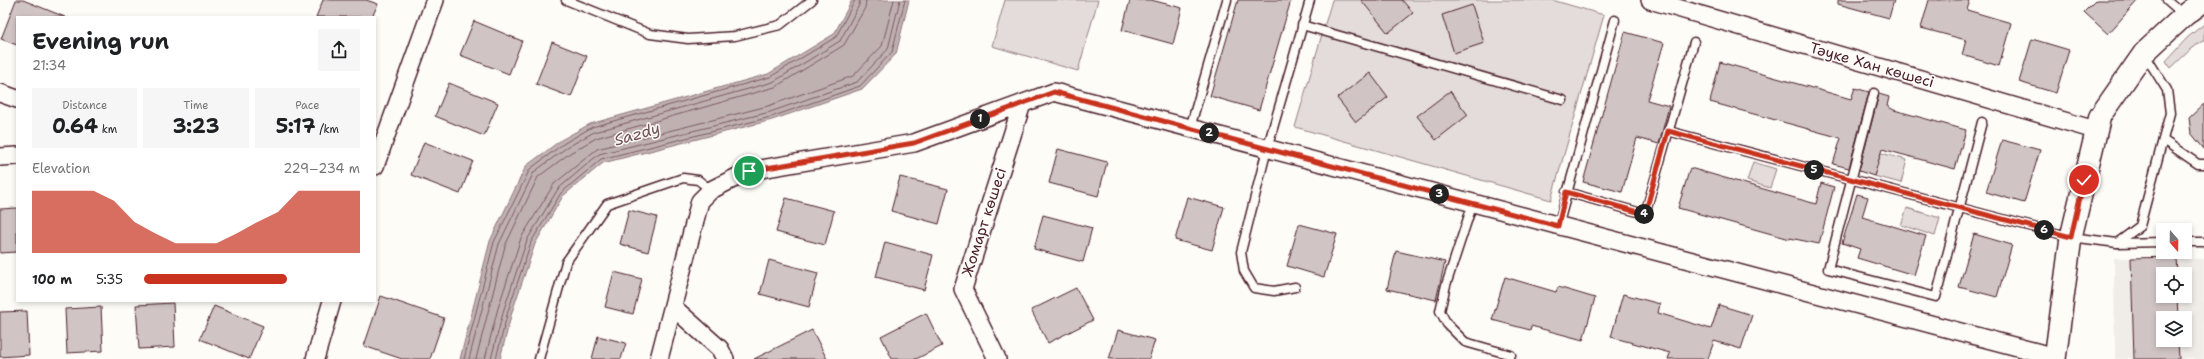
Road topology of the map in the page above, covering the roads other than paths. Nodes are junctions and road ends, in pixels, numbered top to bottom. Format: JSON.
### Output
{"nodes":[{"id":1,"x":435,"y":0,"type":"edge"},
{"id":2,"x":566,"y":0,"type":"edge"},
{"id":3,"x":812,"y":0,"type":"edge"},
{"id":4,"x":1227,"y":0,"type":"edge"},
{"id":5,"x":1310,"y":0,"type":"edge"},
{"id":6,"x":1650,"y":0,"type":"edge"},
{"id":7,"x":2167,"y":0,"type":"edge"},
{"id":8,"x":2204,"y":1,"type":"edge"},
{"id":9,"x":2185,"y":16,"type":"junction"},
{"id":10,"x":1615,"y":20,"type":"dead end"},
{"id":11,"x":1302,"y":25,"type":"junction"},
{"id":12,"x":1694,"y":42,"type":"dead end"},
{"id":13,"x":2144,"y":53,"type":"junction"},
{"id":14,"x":0,"y":93,"type":"edge"},
{"id":15,"x":1874,"y":93,"type":"dead end"},
{"id":16,"x":16,"y":99,"type":"edge"},
{"id":17,"x":1563,"y":100,"type":"dead end"},
{"id":18,"x":1022,"y":104,"type":"junction"},
{"id":19,"x":1982,"y":122,"type":"dead end"},
{"id":20,"x":1190,"y":128,"type":"junction"},
{"id":21,"x":2095,"y":130,"type":"junction"},
{"id":22,"x":1668,"y":131,"type":"junction"},
{"id":23,"x":2163,"y":140,"type":"junction"},
{"id":24,"x":1267,"y":149,"type":"junction"},
{"id":25,"x":0,"y":156,"type":"edge"},
{"id":26,"x":16,"y":156,"type":"edge"},
{"id":27,"x":376,"y":163,"type":"edge"},
{"id":28,"x":2204,"y":164,"type":"edge"},
{"id":29,"x":1852,"y":180,"type":"junction"},
{"id":30,"x":1566,"y":192,"type":"junction"},
{"id":31,"x":705,"y":196,"type":"junction"},
{"id":32,"x":1473,"y":203,"type":"junction"},
{"id":33,"x":1960,"y":208,"type":"junction"},
{"id":34,"x":1558,"y":226,"type":"junction"},
{"id":35,"x":2071,"y":237,"type":"junction"},
{"id":36,"x":2156,"y":242,"type":"edge"},
{"id":37,"x":2192,"y":242,"type":"edge"},
{"id":38,"x":2204,"y":242,"type":"edge"},
{"id":39,"x":2117,"y":243,"type":"junction"},
{"id":40,"x":1295,"y":287,"type":"dead end"},
{"id":41,"x":332,"y":302,"type":"edge"},
{"id":42,"x":672,"y":307,"type":"junction"},
{"id":43,"x":1511,"y":355,"type":"dead end"},
{"id":44,"x":2055,"y":358,"type":"edge"},
{"id":45,"x":315,"y":359,"type":"edge"},
{"id":46,"x":539,"y":359,"type":"edge"},
{"id":47,"x":659,"y":359,"type":"edge"},
{"id":48,"x":725,"y":359,"type":"edge"},
{"id":49,"x":998,"y":359,"type":"edge"}],
"edges":[{"from":1,"to":27,"type":"street"},
{"from":2,"to":3,"type":"lane"},
{"from":4,"to":20,"type":"lane"},
{"from":5,"to":11,"type":"lane"},
{"from":6,"to":21,"type":"street","name":"Тәуке Хан көшесі"},
{"from":7,"to":9,"type":"lane"},
{"from":8,"to":9,"type":"street"},
{"from":9,"to":13,"type":"street"},
{"from":10,"to":30,"type":"lane"},
{"from":11,"to":17,"type":"lane"},
{"from":11,"to":24,"type":"lane"},
{"from":12,"to":22,"type":"lane"},
{"from":13,"to":21,"type":"street"},
{"from":13,"to":23,"type":"lane"},
{"from":14,"to":16,"type":"street"},
{"from":15,"to":29,"type":"lane"},
{"from":18,"to":20,"type":"street"},
{"from":18,"to":31,"type":"street"},
{"from":18,"to":49,"type":"street","name":"Жомарт көшесі"},
{"from":19,"to":33,"type":"lane"},
{"from":20,"to":24,"type":"street"},
{"from":21,"to":35,"type":"street"},
{"from":22,"to":29,"type":"lane"},
{"from":22,"to":30,"type":"lane"},
{"from":23,"to":28,"type":"lane"},
{"from":23,"to":39,"type":"lane"},
{"from":24,"to":32,"type":"street"},
{"from":24,"to":40,"type":"lane"},
{"from":25,"to":26,"type":"street"},
{"from":29,"to":33,"type":"lane"},
{"from":29,"to":33,"type":"lane"},
{"from":30,"to":34,"type":"lane"},
{"from":31,"to":42,"type":"street"},
{"from":31,"to":46,"type":"lane"},
{"from":32,"to":34,"type":"street"},
{"from":32,"to":43,"type":"lane"},
{"from":33,"to":35,"type":"lane"},
{"from":34,"to":44,"type":"street"},
{"from":35,"to":39,"type":"lane"},
{"from":35,"to":44,"type":"street"},
{"from":36,"to":39,"type":"lane"},
{"from":37,"to":38,"type":"lane"},
{"from":41,"to":45,"type":"street"},
{"from":42,"to":47,"type":"street"},
{"from":42,"to":48,"type":"street"}]}
